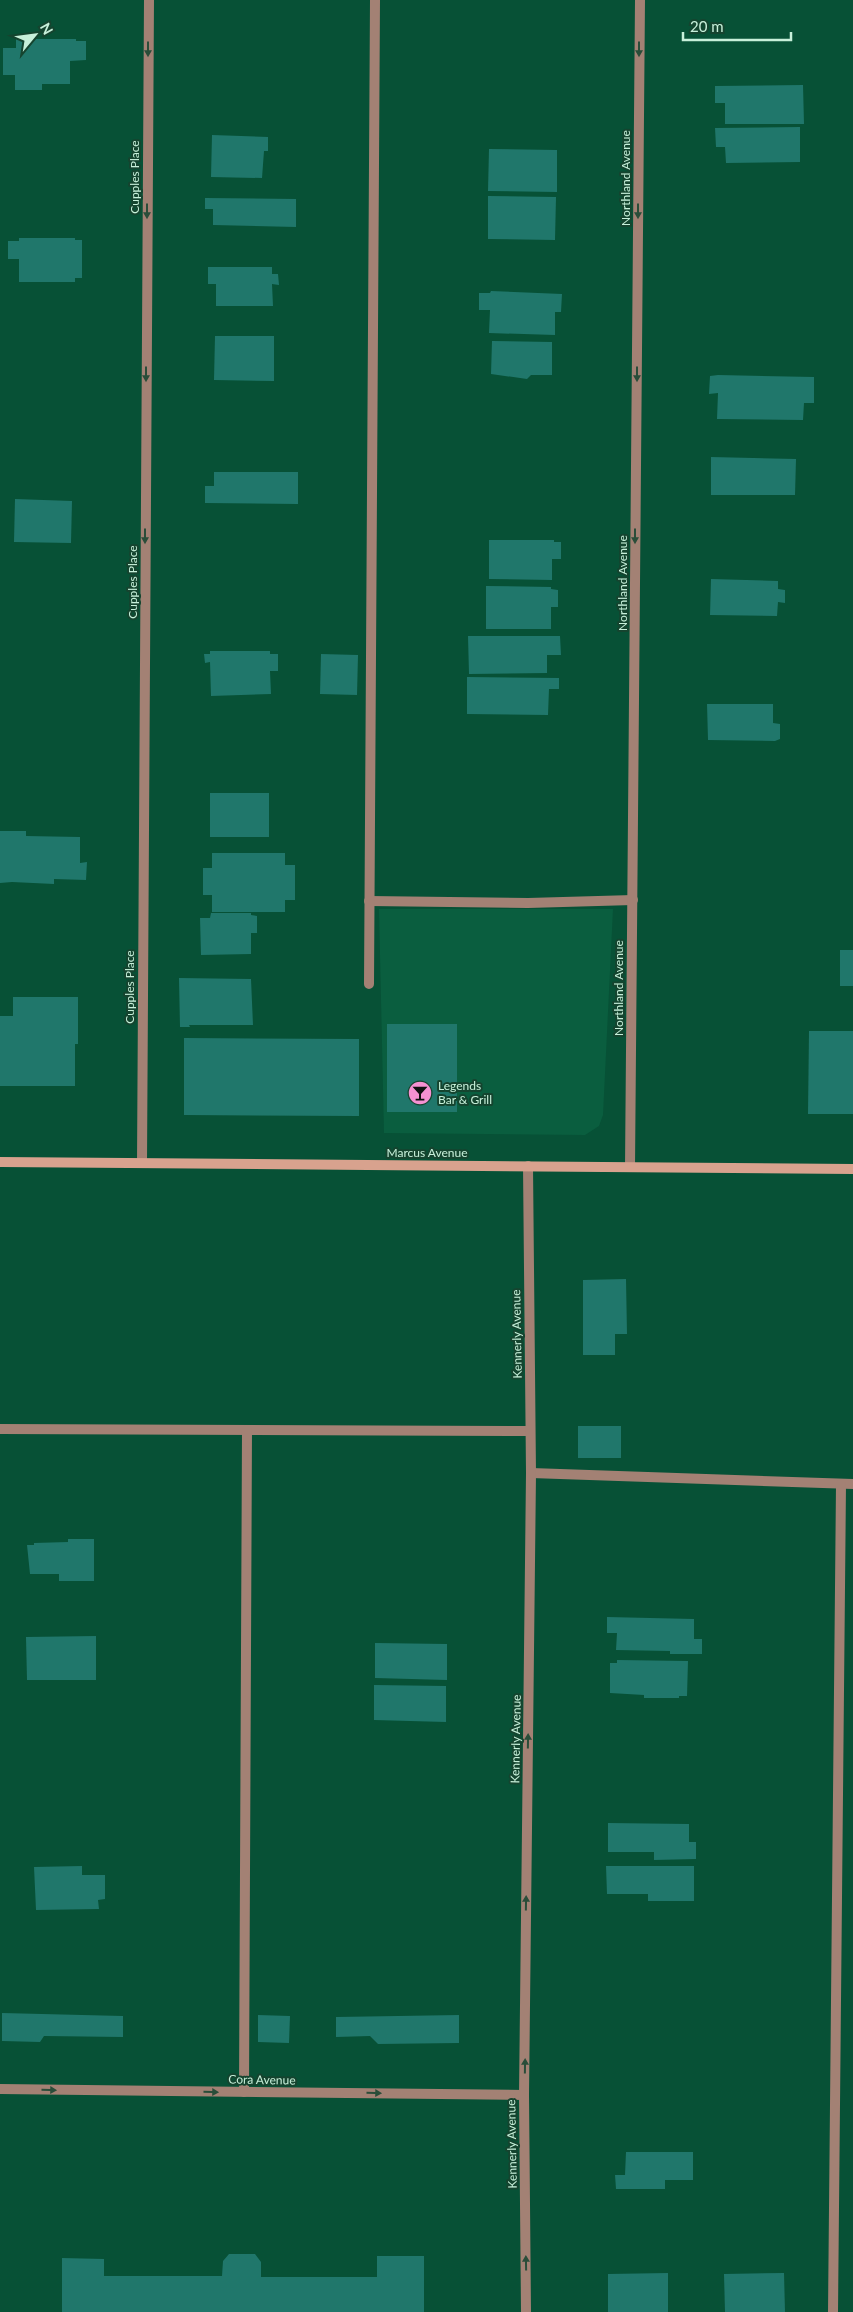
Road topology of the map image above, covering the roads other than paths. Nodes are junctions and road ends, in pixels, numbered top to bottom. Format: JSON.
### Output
{"nodes":[{"id":1,"x":148,"y":0,"type":"edge"},
{"id":2,"x":375,"y":0,"type":"edge"},
{"id":3,"x":640,"y":0,"type":"edge"},
{"id":4,"x":633,"y":900,"type":"junction"},
{"id":5,"x":369,"y":901,"type":"junction"},
{"id":6,"x":368,"y":984,"type":"dead end"},
{"id":7,"x":0,"y":1162,"type":"edge"},
{"id":8,"x":142,"y":1163,"type":"junction"},
{"id":9,"x":528,"y":1166,"type":"junction"},
{"id":10,"x":630,"y":1167,"type":"junction"},
{"id":11,"x":853,"y":1168,"type":"edge"},
{"id":12,"x":0,"y":1429,"type":"edge"},
{"id":13,"x":247,"y":1430,"type":"junction"},
{"id":14,"x":530,"y":1431,"type":"junction"},
{"id":15,"x":531,"y":1473,"type":"junction"},
{"id":16,"x":841,"y":1484,"type":"junction"},
{"id":17,"x":853,"y":1484,"type":"edge"},
{"id":18,"x":0,"y":2090,"type":"edge"},
{"id":19,"x":244,"y":2092,"type":"junction"},
{"id":20,"x":524,"y":2095,"type":"junction"},
{"id":21,"x":526,"y":2312,"type":"edge"},
{"id":22,"x":833,"y":2312,"type":"edge"}],
"edges":[{"from":1,"to":8,"type":"street","name":"Cupples Place","one_way":true},
{"from":2,"to":5,"type":"street"},
{"from":3,"to":4,"type":"street","name":"Northland Avenue","one_way":true},
{"from":4,"to":5,"type":"street"},
{"from":4,"to":10,"type":"street","name":"Northland Avenue"},
{"from":5,"to":6,"type":"street"},
{"from":7,"to":8,"type":"street","name":"Marcus Avenue"},
{"from":8,"to":9,"type":"street","name":"Marcus Avenue"},
{"from":9,"to":10,"type":"street","name":"Marcus Avenue"},
{"from":9,"to":14,"type":"street","name":"Kennerly Avenue"},
{"from":10,"to":11,"type":"street","name":"Marcus Avenue"},
{"from":12,"to":13,"type":"street"},
{"from":13,"to":14,"type":"street"},
{"from":13,"to":19,"type":"street"},
{"from":14,"to":15,"type":"street","name":"Kennerly Avenue"},
{"from":15,"to":16,"type":"street"},
{"from":20,"to":15,"type":"street","name":"Kennerly Avenue","one_way":true},
{"from":16,"to":17,"type":"street"},
{"from":16,"to":22,"type":"street"},
{"from":18,"to":19,"type":"street","name":"Cora Avenue","one_way":true},
{"from":19,"to":20,"type":"street","name":"Cora Avenue","one_way":true},
{"from":21,"to":20,"type":"street","name":"Kennerly Avenue","one_way":true}]}
